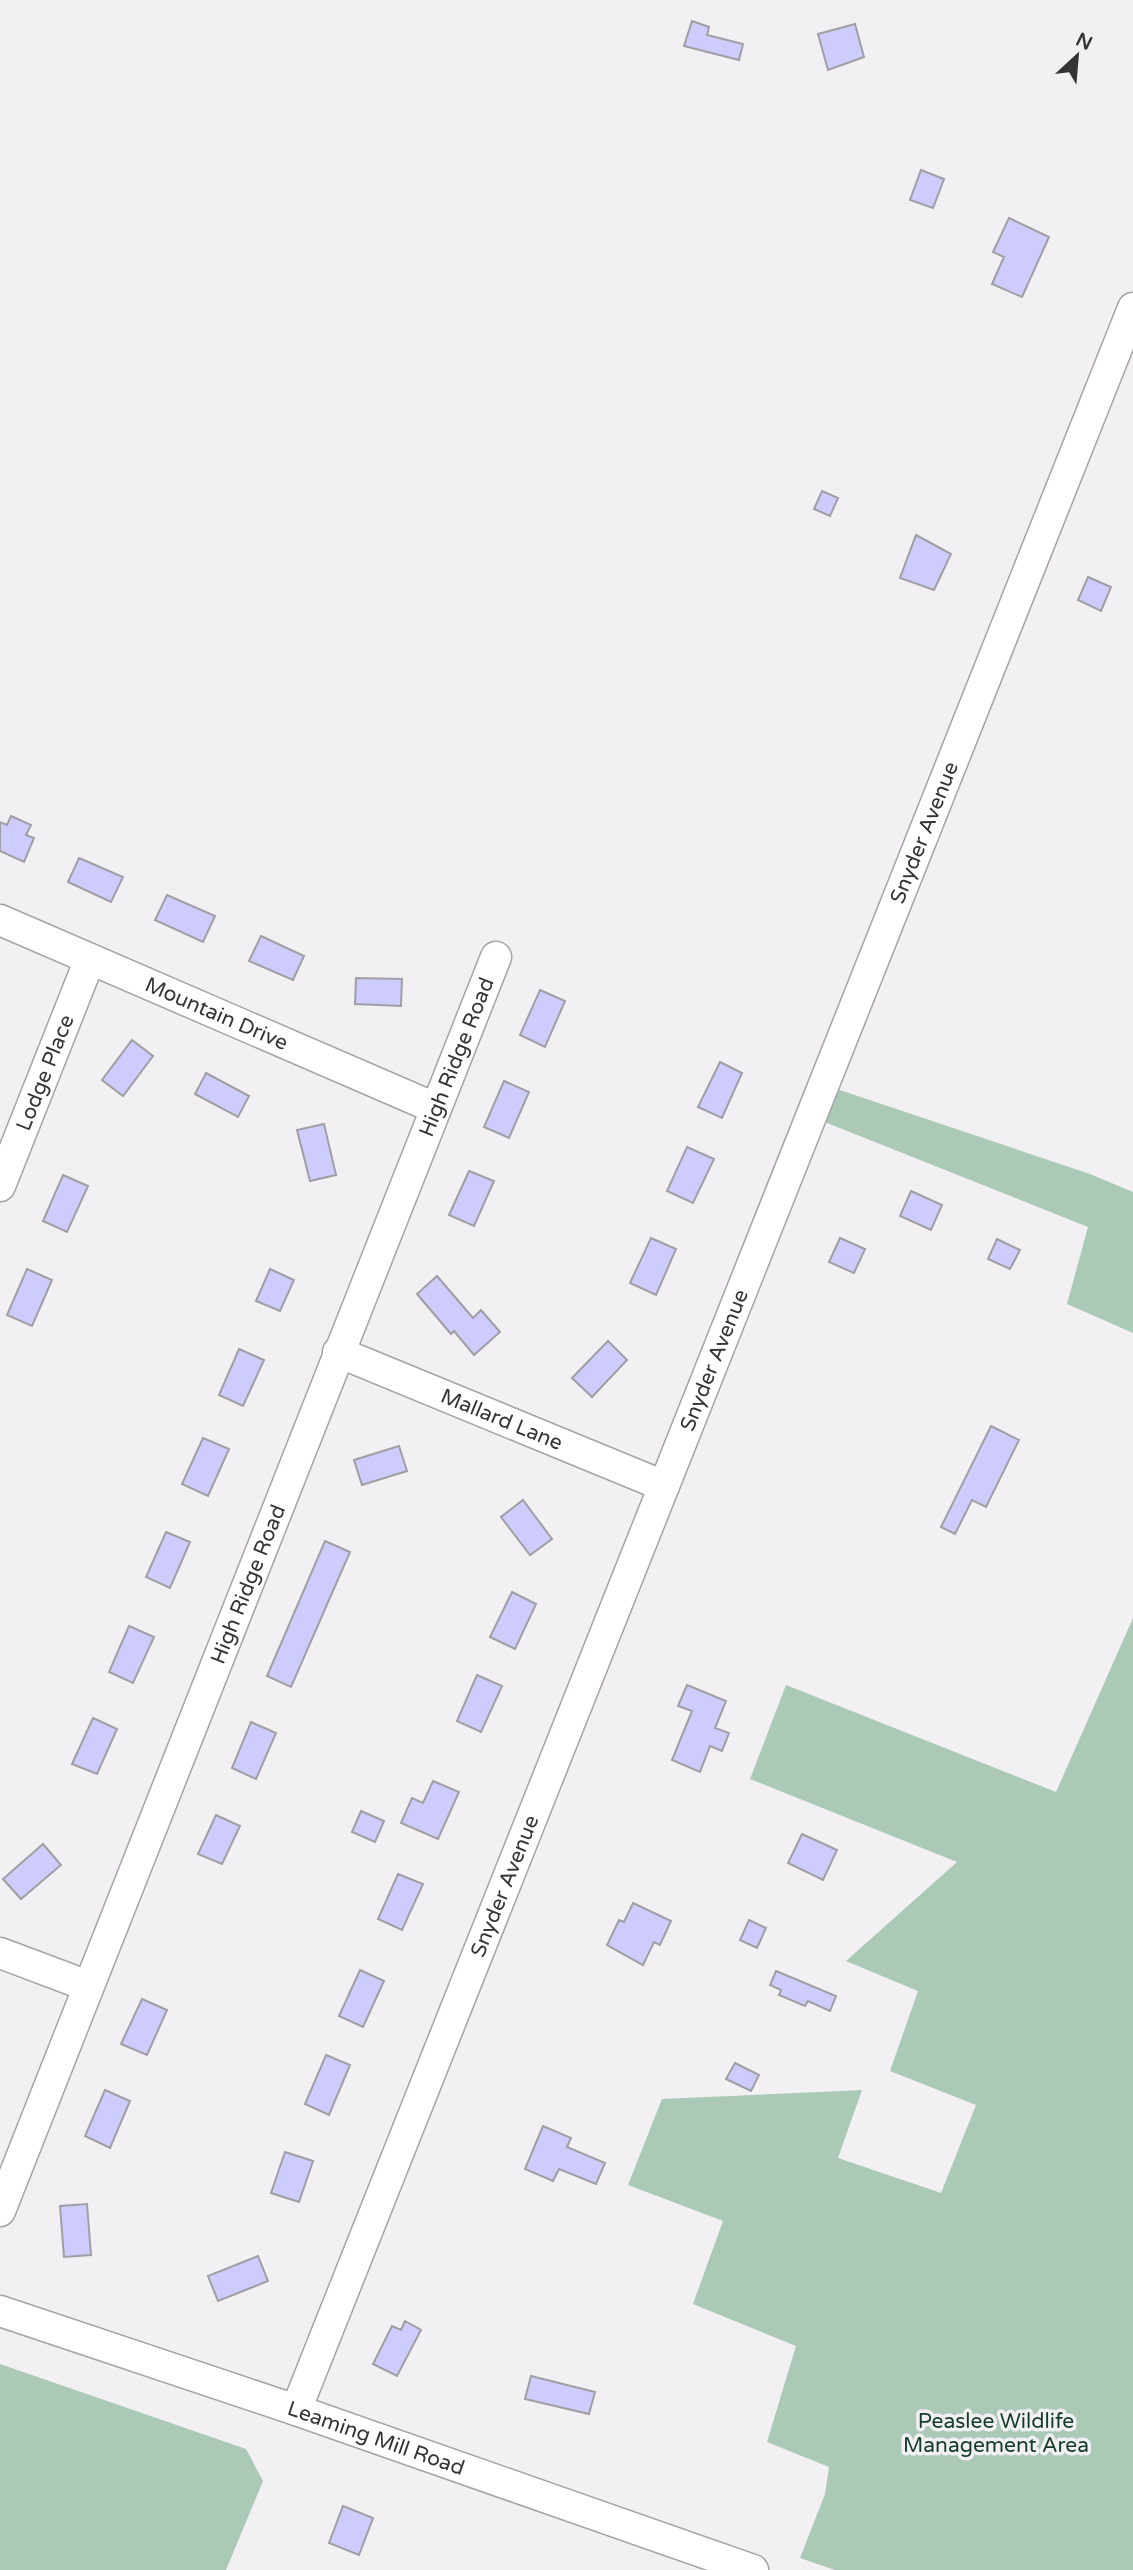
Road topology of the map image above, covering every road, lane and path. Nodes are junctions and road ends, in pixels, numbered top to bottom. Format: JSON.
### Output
{"nodes":[{"id":1,"x":1133,"y":308,"type":"edge"},
{"id":2,"x":0,"y":920,"type":"edge"},
{"id":3,"x":496,"y":957,"type":"dead end"},
{"id":4,"x":90,"y":959,"type":"junction"},
{"id":5,"x":435,"y":1108,"type":"junction"},
{"id":6,"x":0,"y":1186,"type":"edge"},
{"id":7,"x":338,"y":1352,"type":"junction"},
{"id":8,"x":664,"y":1486,"type":"junction"},
{"id":9,"x":0,"y":1952,"type":"edge"},
{"id":10,"x":88,"y":1986,"type":"junction"},
{"id":11,"x":0,"y":2211,"type":"edge"},
{"id":12,"x":0,"y":2311,"type":"edge"},
{"id":13,"x":296,"y":2410,"type":"junction"},
{"id":14,"x":753,"y":2570,"type":"edge"}],
"edges":[{"from":1,"to":8,"type":"street","name":"Snyder Avenue"},
{"from":2,"to":4,"type":"street","name":"Mountain Drive"},
{"from":3,"to":5,"type":"street","name":"High Ridge Road"},
{"from":4,"to":5,"type":"street","name":"Mountain Drive"},
{"from":4,"to":6,"type":"street","name":"Lodge Place"},
{"from":5,"to":7,"type":"street","name":"High Ridge Road"},
{"from":7,"to":8,"type":"street","name":"Mallard Lane"},
{"from":7,"to":10,"type":"street","name":"High Ridge Road"},
{"from":8,"to":13,"type":"street","name":"Snyder Avenue"},
{"from":9,"to":10,"type":"street"},
{"from":10,"to":11,"type":"street","name":"High Ridge Road"},
{"from":12,"to":13,"type":"street","name":"Leaming Mill Road"},
{"from":13,"to":14,"type":"street","name":"Leaming Mill Road"}]}
